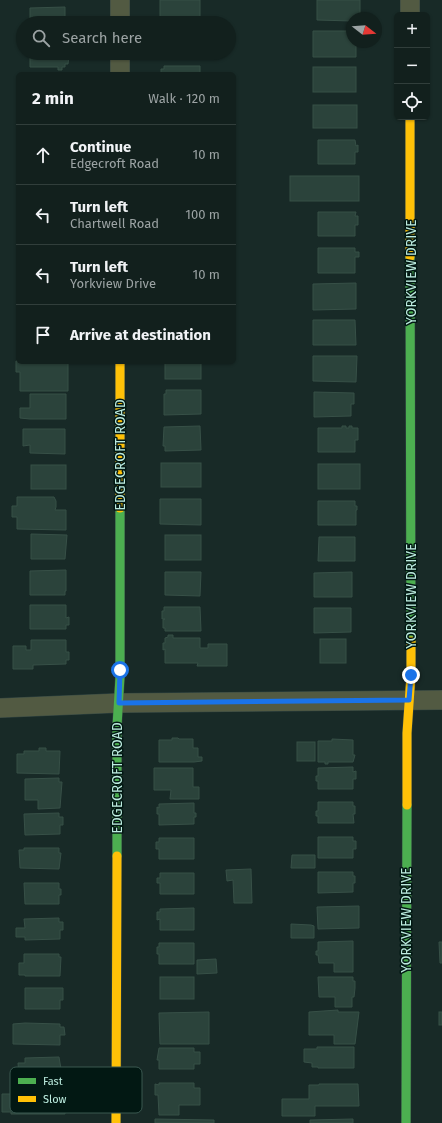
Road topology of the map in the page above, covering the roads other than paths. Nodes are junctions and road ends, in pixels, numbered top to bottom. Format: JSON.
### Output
{"nodes":[{"id":1,"x":120,"y":0,"type":"edge"},
{"id":2,"x":410,"y":0,"type":"edge"},
{"id":3,"x":410,"y":12,"type":"edge"},
{"id":4,"x":120,"y":16,"type":"edge"},
{"id":5,"x":120,"y":60,"type":"edge"},
{"id":6,"x":120,"y":72,"type":"edge"},
{"id":7,"x":410,"y":120,"type":"edge"},
{"id":8,"x":120,"y":364,"type":"edge"},
{"id":9,"x":409,"y":700,"type":"junction"},
{"id":10,"x":442,"y":700,"type":"edge"},
{"id":11,"x":119,"y":703,"type":"junction"},
{"id":12,"x":0,"y":708,"type":"edge"},
{"id":13,"x":116,"y":1067,"type":"edge"},
{"id":14,"x":116,"y":1113,"type":"edge"},
{"id":15,"x":116,"y":1123,"type":"edge"},
{"id":16,"x":406,"y":1123,"type":"edge"}],
"edges":[{"from":1,"to":4,"type":"street"},
{"from":2,"to":3,"type":"street"},
{"from":5,"to":6,"type":"street"},
{"from":7,"to":9,"type":"street","name":"YORKVIEW DRIVE"},
{"from":8,"to":11,"type":"street","name":"EDGECROFT ROAD"},
{"from":9,"to":10,"type":"street"},
{"from":9,"to":11,"type":"street"},
{"from":9,"to":16,"type":"street","name":"YORKVIEW DRIVE"},
{"from":11,"to":12,"type":"street"},
{"from":11,"to":13,"type":"street","name":"EDGECROFT ROAD"},
{"from":14,"to":15,"type":"street","name":"EDGECROFT ROAD"}]}
